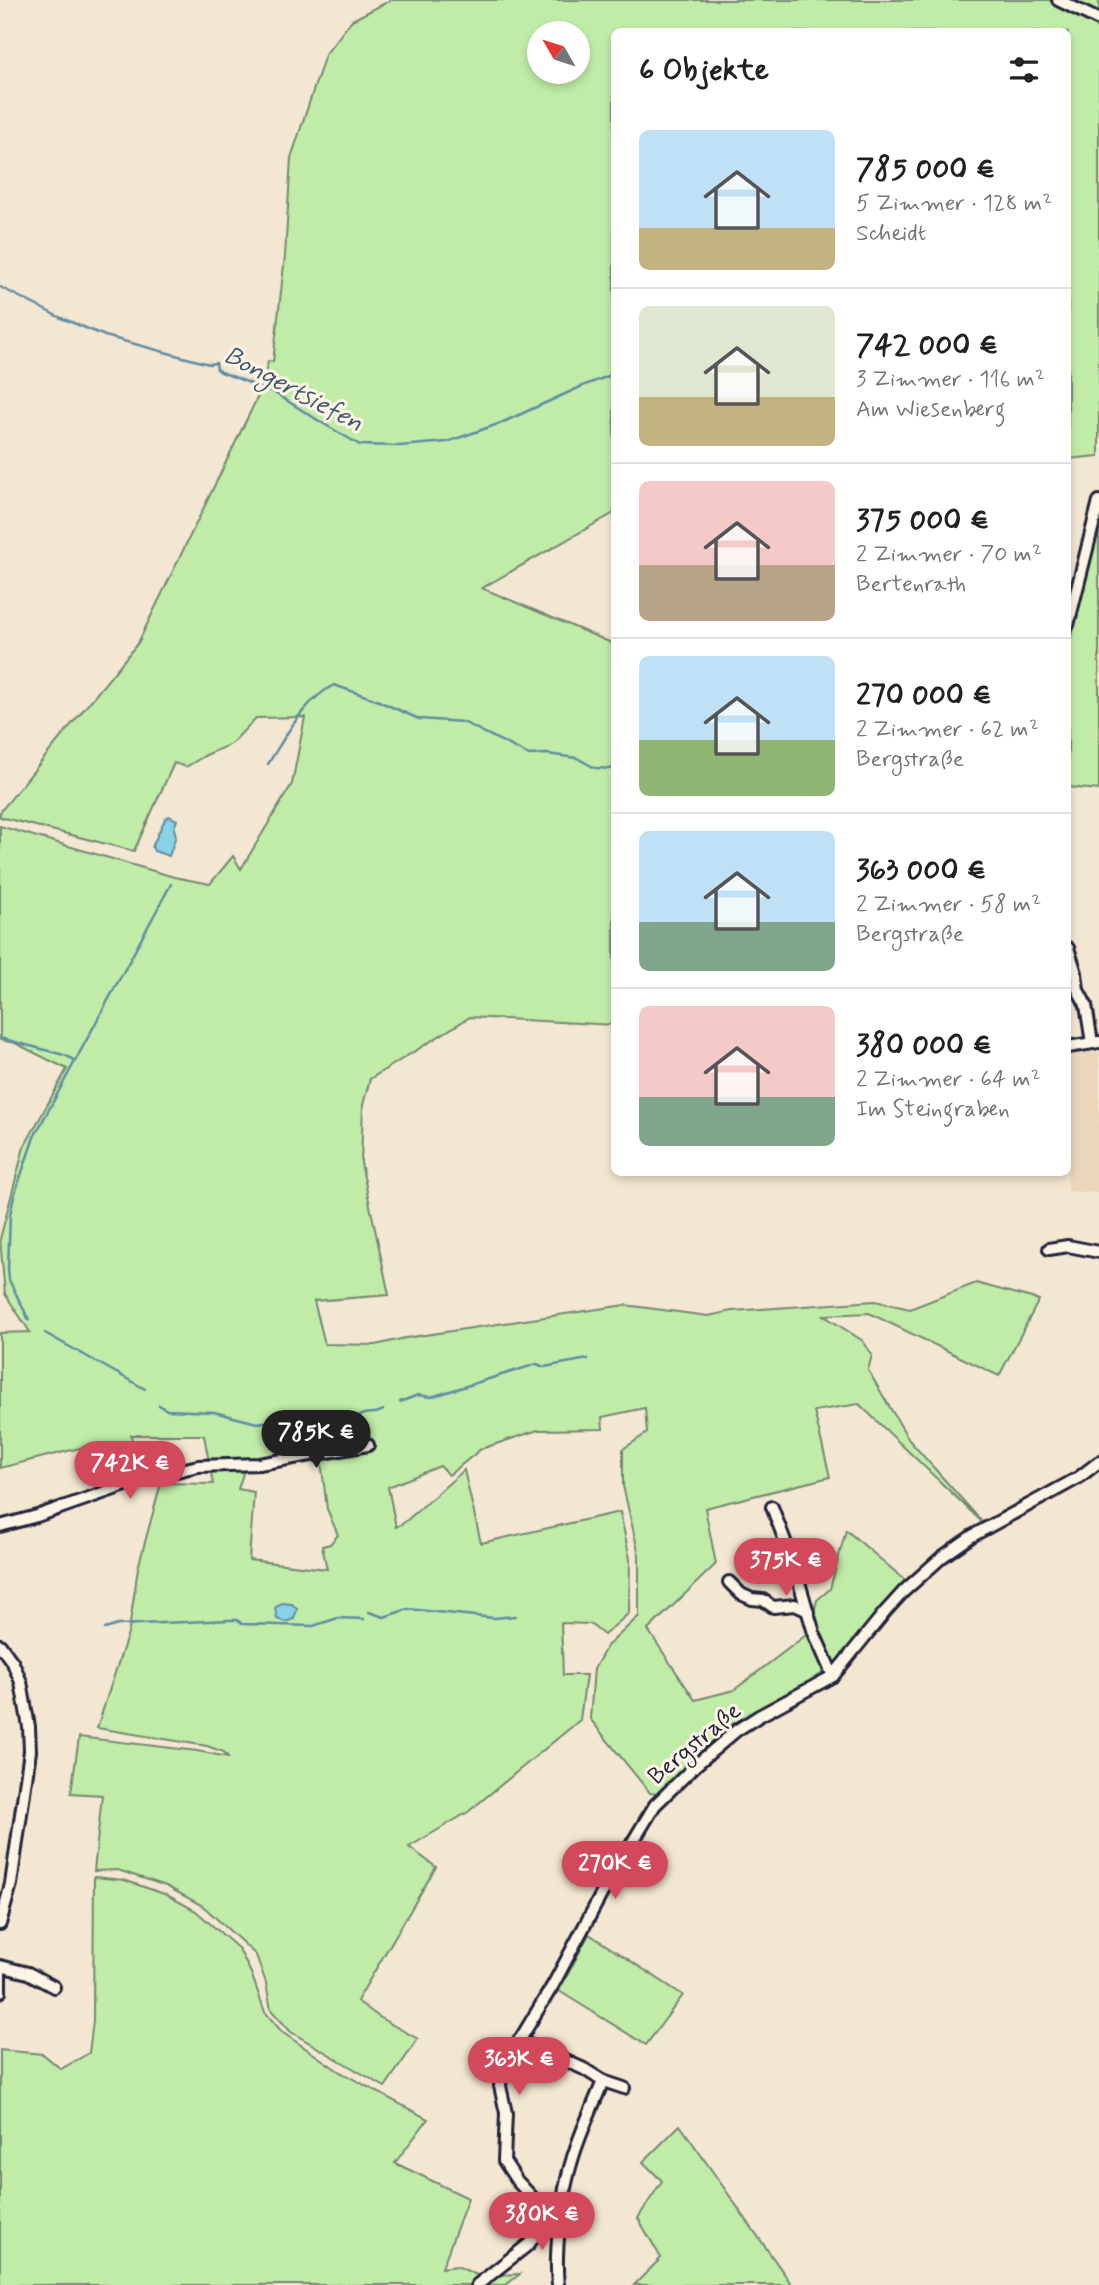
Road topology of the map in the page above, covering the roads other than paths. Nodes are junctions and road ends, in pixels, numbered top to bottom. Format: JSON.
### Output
{"nodes":[{"id":1,"x":1058,"y":0,"type":"edge"},
{"id":2,"x":1099,"y":20,"type":"edge"},
{"id":3,"x":1099,"y":501,"type":"edge"},
{"id":4,"x":1071,"y":613,"type":"edge"},
{"id":5,"x":1071,"y":957,"type":"edge"},
{"id":6,"x":1071,"y":986,"type":"edge"},
{"id":7,"x":1078,"y":990,"type":"junction"},
{"id":8,"x":1096,"y":1042,"type":"edge"},
{"id":9,"x":1071,"y":1046,"type":"edge"},
{"id":10,"x":1049,"y":1249,"type":"dead end"},
{"id":11,"x":1099,"y":1252,"type":"edge"},
{"id":12,"x":368,"y":1445,"type":"dead end"},
{"id":13,"x":1099,"y":1462,"type":"edge"},
{"id":14,"x":772,"y":1507,"type":"dead end"},
{"id":15,"x":0,"y":1526,"type":"edge"},
{"id":16,"x":729,"y":1582,"type":"dead end"},
{"id":17,"x":806,"y":1610,"type":"junction"},
{"id":18,"x":0,"y":1645,"type":"edge"},
{"id":19,"x":833,"y":1676,"type":"junction"},
{"id":20,"x":0,"y":1924,"type":"edge"},
{"id":21,"x":0,"y":1966,"type":"edge"},
{"id":22,"x":0,"y":1973,"type":"edge"},
{"id":23,"x":54,"y":1987,"type":"dead end"},
{"id":24,"x":0,"y":1992,"type":"edge"},
{"id":25,"x":519,"y":2040,"type":"junction"},
{"id":26,"x":603,"y":2081,"type":"junction"},
{"id":27,"x":624,"y":2088,"type":"dead end"},
{"id":28,"x":477,"y":2285,"type":"edge"},
{"id":29,"x":558,"y":2285,"type":"edge"}],
"edges":[{"from":1,"to":2,"type":"street"},
{"from":3,"to":4,"type":"street"},
{"from":5,"to":7,"type":"street"},
{"from":6,"to":7,"type":"street"},
{"from":7,"to":8,"type":"street"},
{"from":8,"to":9,"type":"street"},
{"from":10,"to":11,"type":"street"},
{"from":12,"to":15,"type":"street"},
{"from":13,"to":19,"type":"street","name":"Bergstraße"},
{"from":14,"to":17,"type":"street"},
{"from":16,"to":17,"type":"street"},
{"from":17,"to":19,"type":"street"},
{"from":18,"to":20,"type":"street"},
{"from":19,"to":25,"type":"street","name":"Bergstraße"},
{"from":21,"to":23,"type":"street"},
{"from":22,"to":24,"type":"street"},
{"from":25,"to":26,"type":"street"},
{"from":25,"to":28,"type":"street","name":"Bergstraße"},
{"from":26,"to":27,"type":"street"},
{"from":26,"to":29,"type":"street"}]}
